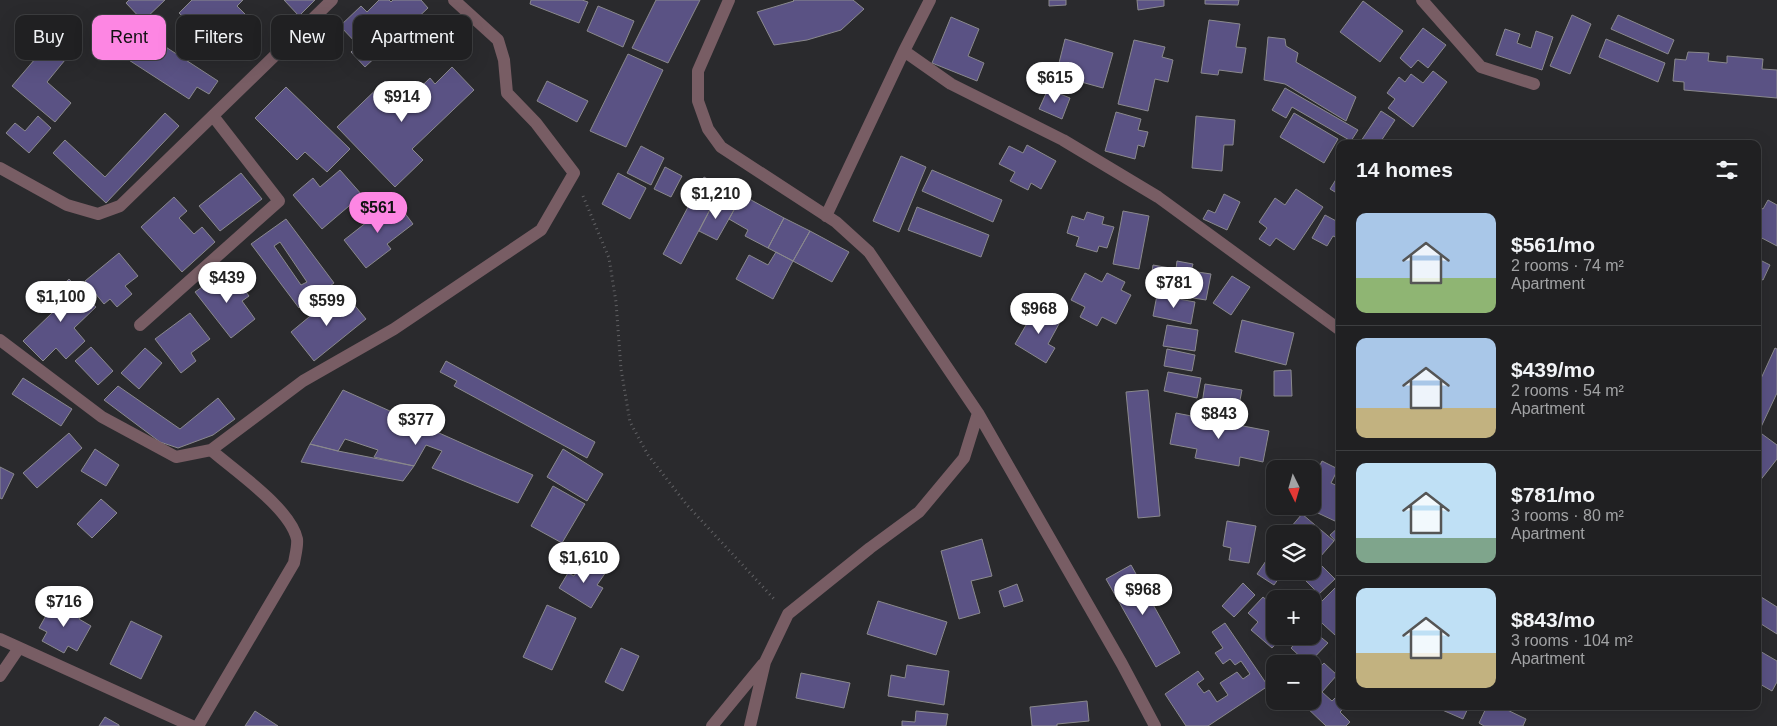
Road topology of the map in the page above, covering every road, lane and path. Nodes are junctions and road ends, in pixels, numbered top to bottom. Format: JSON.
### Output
{"nodes":[{"id":1,"x":332,"y":0,"type":"edge"},
{"id":2,"x":454,"y":0,"type":"edge"},
{"id":3,"x":729,"y":0,"type":"edge"},
{"id":4,"x":930,"y":0,"type":"edge"},
{"id":5,"x":1422,"y":0,"type":"edge"},
{"id":6,"x":904,"y":51,"type":"junction"},
{"id":7,"x":1534,"y":84,"type":"dead end"},
{"id":8,"x":213,"y":116,"type":"junction"},
{"id":9,"x":0,"y":168,"type":"edge"},
{"id":10,"x":574,"y":173,"type":"junction"},
{"id":11,"x":826,"y":216,"type":"junction"},
{"id":12,"x":140,"y":325,"type":"dead end"},
{"id":13,"x":1336,"y":327,"type":"edge"},
{"id":14,"x":0,"y":340,"type":"edge"},
{"id":15,"x":978,"y":413,"type":"junction"},
{"id":16,"x":211,"y":450,"type":"junction"},
{"id":17,"x":788,"y":614,"type":"junction"},
{"id":18,"x":0,"y":639,"type":"edge"},
{"id":19,"x":20,"y":648,"type":"junction"},
{"id":20,"x":765,"y":662,"type":"junction"},
{"id":21,"x":0,"y":676,"type":"edge"},
{"id":22,"x":192,"y":726,"type":"edge"},
{"id":23,"x":198,"y":726,"type":"edge"},
{"id":24,"x":712,"y":726,"type":"edge"},
{"id":25,"x":750,"y":726,"type":"edge"},
{"id":26,"x":1155,"y":726,"type":"edge"}],
"edges":[{"from":1,"to":8,"type":"street"},
{"from":2,"to":10,"type":"street"},
{"from":3,"to":11,"type":"street"},
{"from":4,"to":6,"type":"street"},
{"from":5,"to":7,"type":"street"},
{"from":6,"to":11,"type":"street"},
{"from":6,"to":13,"type":"street"},
{"from":8,"to":9,"type":"street"},
{"from":8,"to":12,"type":"street"},
{"from":10,"to":16,"type":"street"},
{"from":10,"to":17,"type":"path"},
{"from":11,"to":15,"type":"street"},
{"from":14,"to":16,"type":"street"},
{"from":15,"to":17,"type":"street"},
{"from":15,"to":26,"type":"street"},
{"from":16,"to":23,"type":"street"},
{"from":17,"to":20,"type":"street"},
{"from":18,"to":19,"type":"street"},
{"from":19,"to":21,"type":"street"},
{"from":19,"to":22,"type":"street"},
{"from":20,"to":24,"type":"street"},
{"from":20,"to":25,"type":"street"}]}
